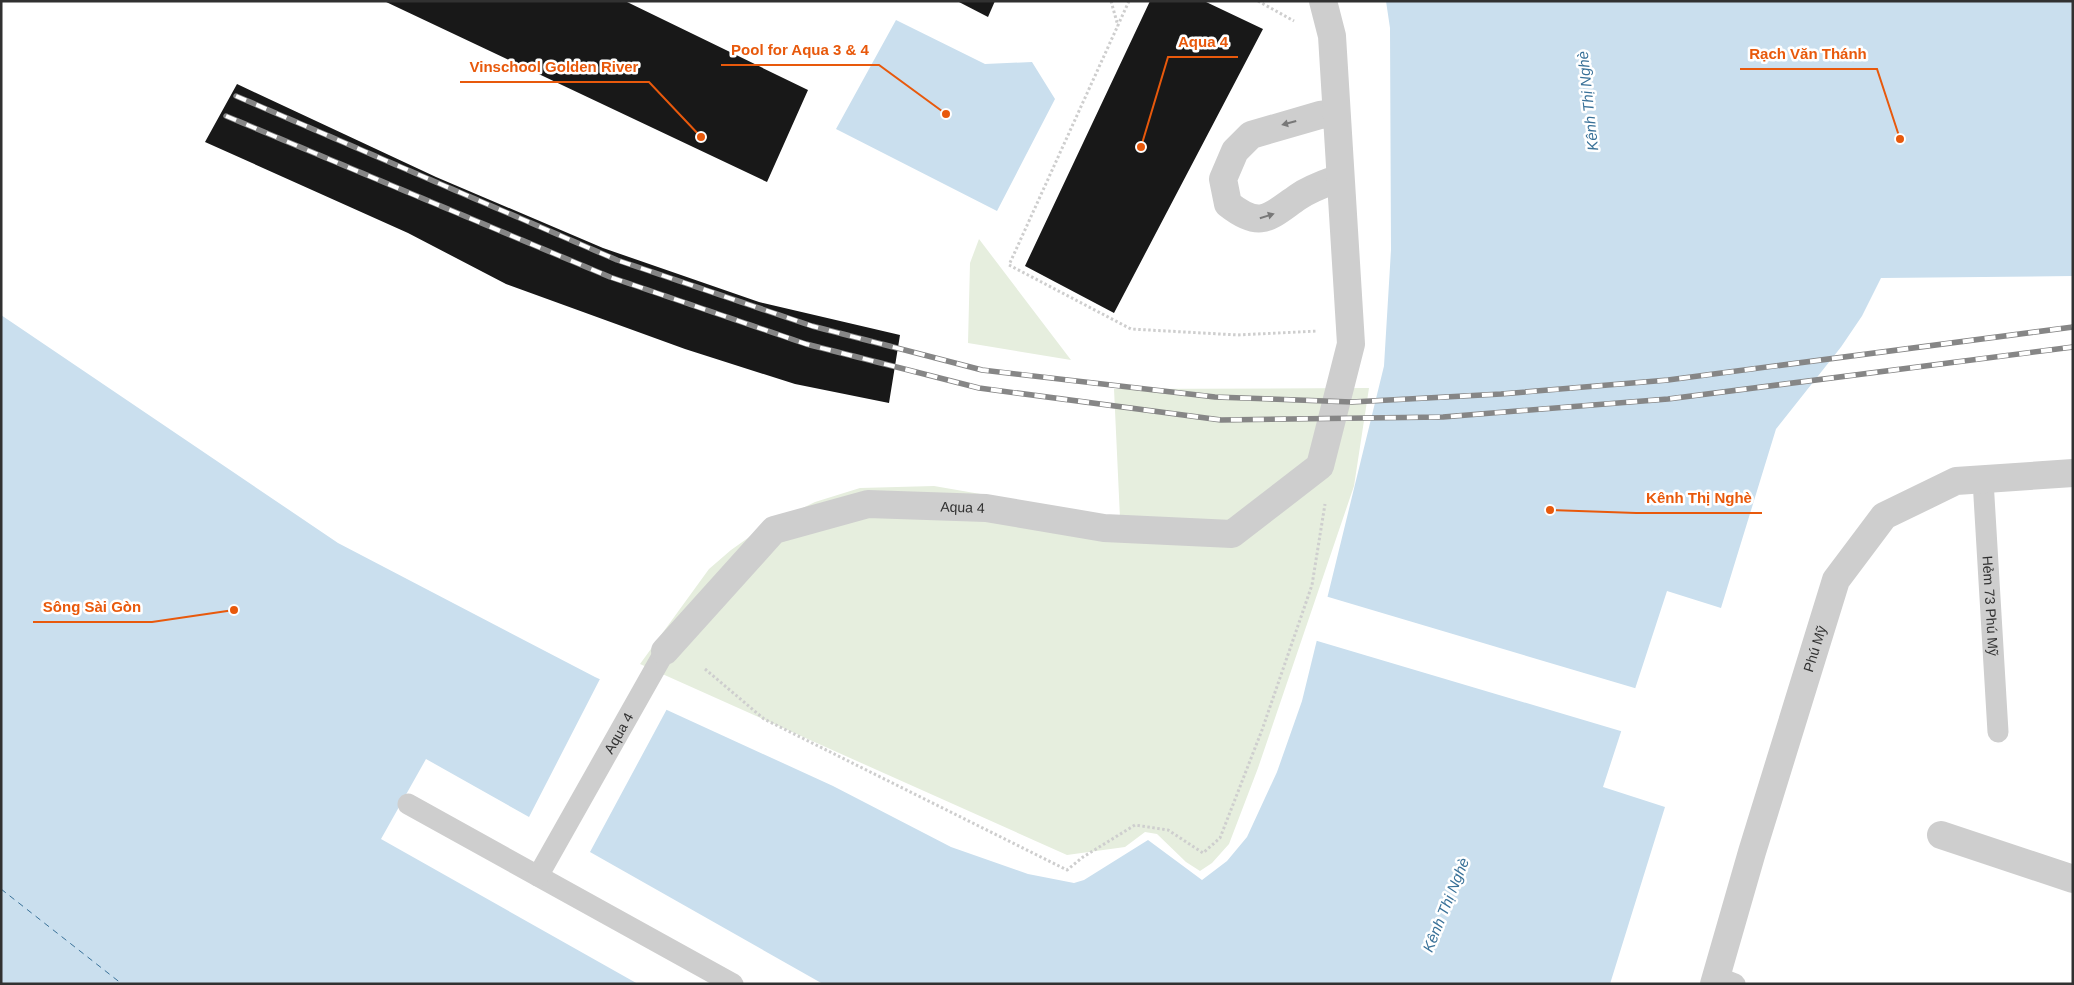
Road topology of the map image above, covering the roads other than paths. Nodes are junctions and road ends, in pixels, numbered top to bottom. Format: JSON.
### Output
{"nodes":[{"id":1,"x":1323,"y":1,"type":"edge"},
{"id":2,"x":1336,"y":113,"type":"junction"},
{"id":3,"x":1340,"y":178,"type":"junction"},
{"id":4,"x":2073,"y":473,"type":"edge"},
{"id":5,"x":1983,"y":480,"type":"junction"},
{"id":6,"x":665,"y":651,"type":"joint"},
{"id":7,"x":1998,"y":732,"type":"dead end"},
{"id":8,"x":408,"y":804,"type":"dead end"},
{"id":9,"x":1941,"y":835,"type":"dead end"},
{"id":10,"x":538,"y":876,"type":"junction"},
{"id":11,"x":2073,"y":879,"type":"edge"},
{"id":12,"x":1722,"y":982,"type":"edge"},
{"id":13,"x":733,"y":984,"type":"edge"}],
"edges":[{"from":1,"to":2,"type":"street","name":"Aqua 4"},
{"from":2,"to":3,"type":"street","name":"Aqua 4"},
{"from":2,"to":3,"type":"street","one_way":true},
{"from":3,"to":6,"type":"street","name":"Aqua 4"},
{"from":4,"to":5,"type":"street","name":"Phú Mỹ"},
{"from":5,"to":7,"type":"lane","name":"Hẻm 73 Phú Mỹ"},
{"from":5,"to":12,"type":"street","name":"Phú Mỹ"},
{"from":6,"to":10,"type":"lane","name":"Aqua 4"},
{"from":8,"to":10,"type":"lane"},
{"from":9,"to":11,"type":"street"},
{"from":10,"to":13,"type":"lane"}]}
